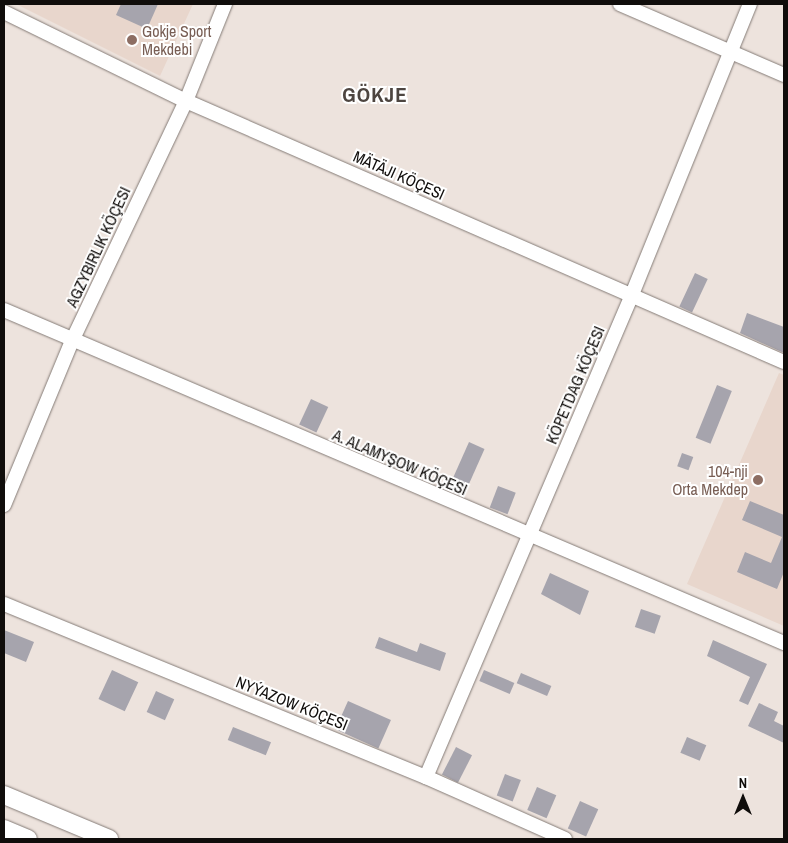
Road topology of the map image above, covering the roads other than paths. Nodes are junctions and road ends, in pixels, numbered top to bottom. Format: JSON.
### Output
{"nodes":[{"id":1,"x":225,"y":4,"type":"edge"},
{"id":2,"x":620,"y":4,"type":"edge"},
{"id":3,"x":750,"y":4,"type":"edge"},
{"id":4,"x":4,"y":12,"type":"edge"},
{"id":5,"x":729,"y":52,"type":"junction"},
{"id":6,"x":784,"y":76,"type":"edge"},
{"id":7,"x":186,"y":101,"type":"junction"},
{"id":8,"x":631,"y":297,"type":"junction"},
{"id":9,"x":4,"y":310,"type":"edge"},
{"id":10,"x":72,"y":341,"type":"junction"},
{"id":11,"x":784,"y":362,"type":"edge"},
{"id":12,"x":4,"y":505,"type":"edge"},
{"id":13,"x":529,"y":536,"type":"junction"},
{"id":14,"x":4,"y":604,"type":"edge"},
{"id":15,"x":784,"y":643,"type":"edge"},
{"id":16,"x":426,"y":777,"type":"junction"},
{"id":17,"x":4,"y":794,"type":"edge"},
{"id":18,"x":4,"y":829,"type":"edge"},
{"id":19,"x":28,"y":839,"type":"edge"},
{"id":20,"x":109,"y":839,"type":"edge"},
{"id":21,"x":565,"y":839,"type":"edge"}],
"edges":[{"from":1,"to":7,"type":"street","name":"AGZYBIRLIK KÖÇESI"},
{"from":2,"to":5,"type":"street"},
{"from":3,"to":5,"type":"street","name":"KÖPETDAG KÖÇESI"},
{"from":4,"to":7,"type":"street","name":"MÄTÄJI KÖÇESI"},
{"from":5,"to":6,"type":"street"},
{"from":5,"to":8,"type":"street","name":"KÖPETDAG KÖÇESI"},
{"from":7,"to":8,"type":"street","name":"MÄTÄJI KÖÇESI"},
{"from":7,"to":10,"type":"street","name":"AGZYBIRLIK KÖÇESI"},
{"from":8,"to":11,"type":"street","name":"MÄTÄJI KÖÇESI"},
{"from":8,"to":13,"type":"street","name":"KÖPETDAG KÖÇESI"},
{"from":9,"to":10,"type":"street","name":"A. ALAMYŞOW KÖÇESI"},
{"from":10,"to":12,"type":"street","name":"AGZYBIRLIK KÖÇESI"},
{"from":10,"to":13,"type":"street","name":"A. ALAMYŞOW KÖÇESI"},
{"from":13,"to":15,"type":"street","name":"A. ALAMYŞOW KÖÇESI"},
{"from":13,"to":16,"type":"street","name":"KÖPETDAG KÖÇESI"},
{"from":14,"to":16,"type":"street","name":"NYÝAZOW KÖÇESI"},
{"from":16,"to":21,"type":"street","name":"NYÝAZOW KÖÇESI"},
{"from":17,"to":20,"type":"main road"},
{"from":18,"to":19,"type":"main road"}]}
